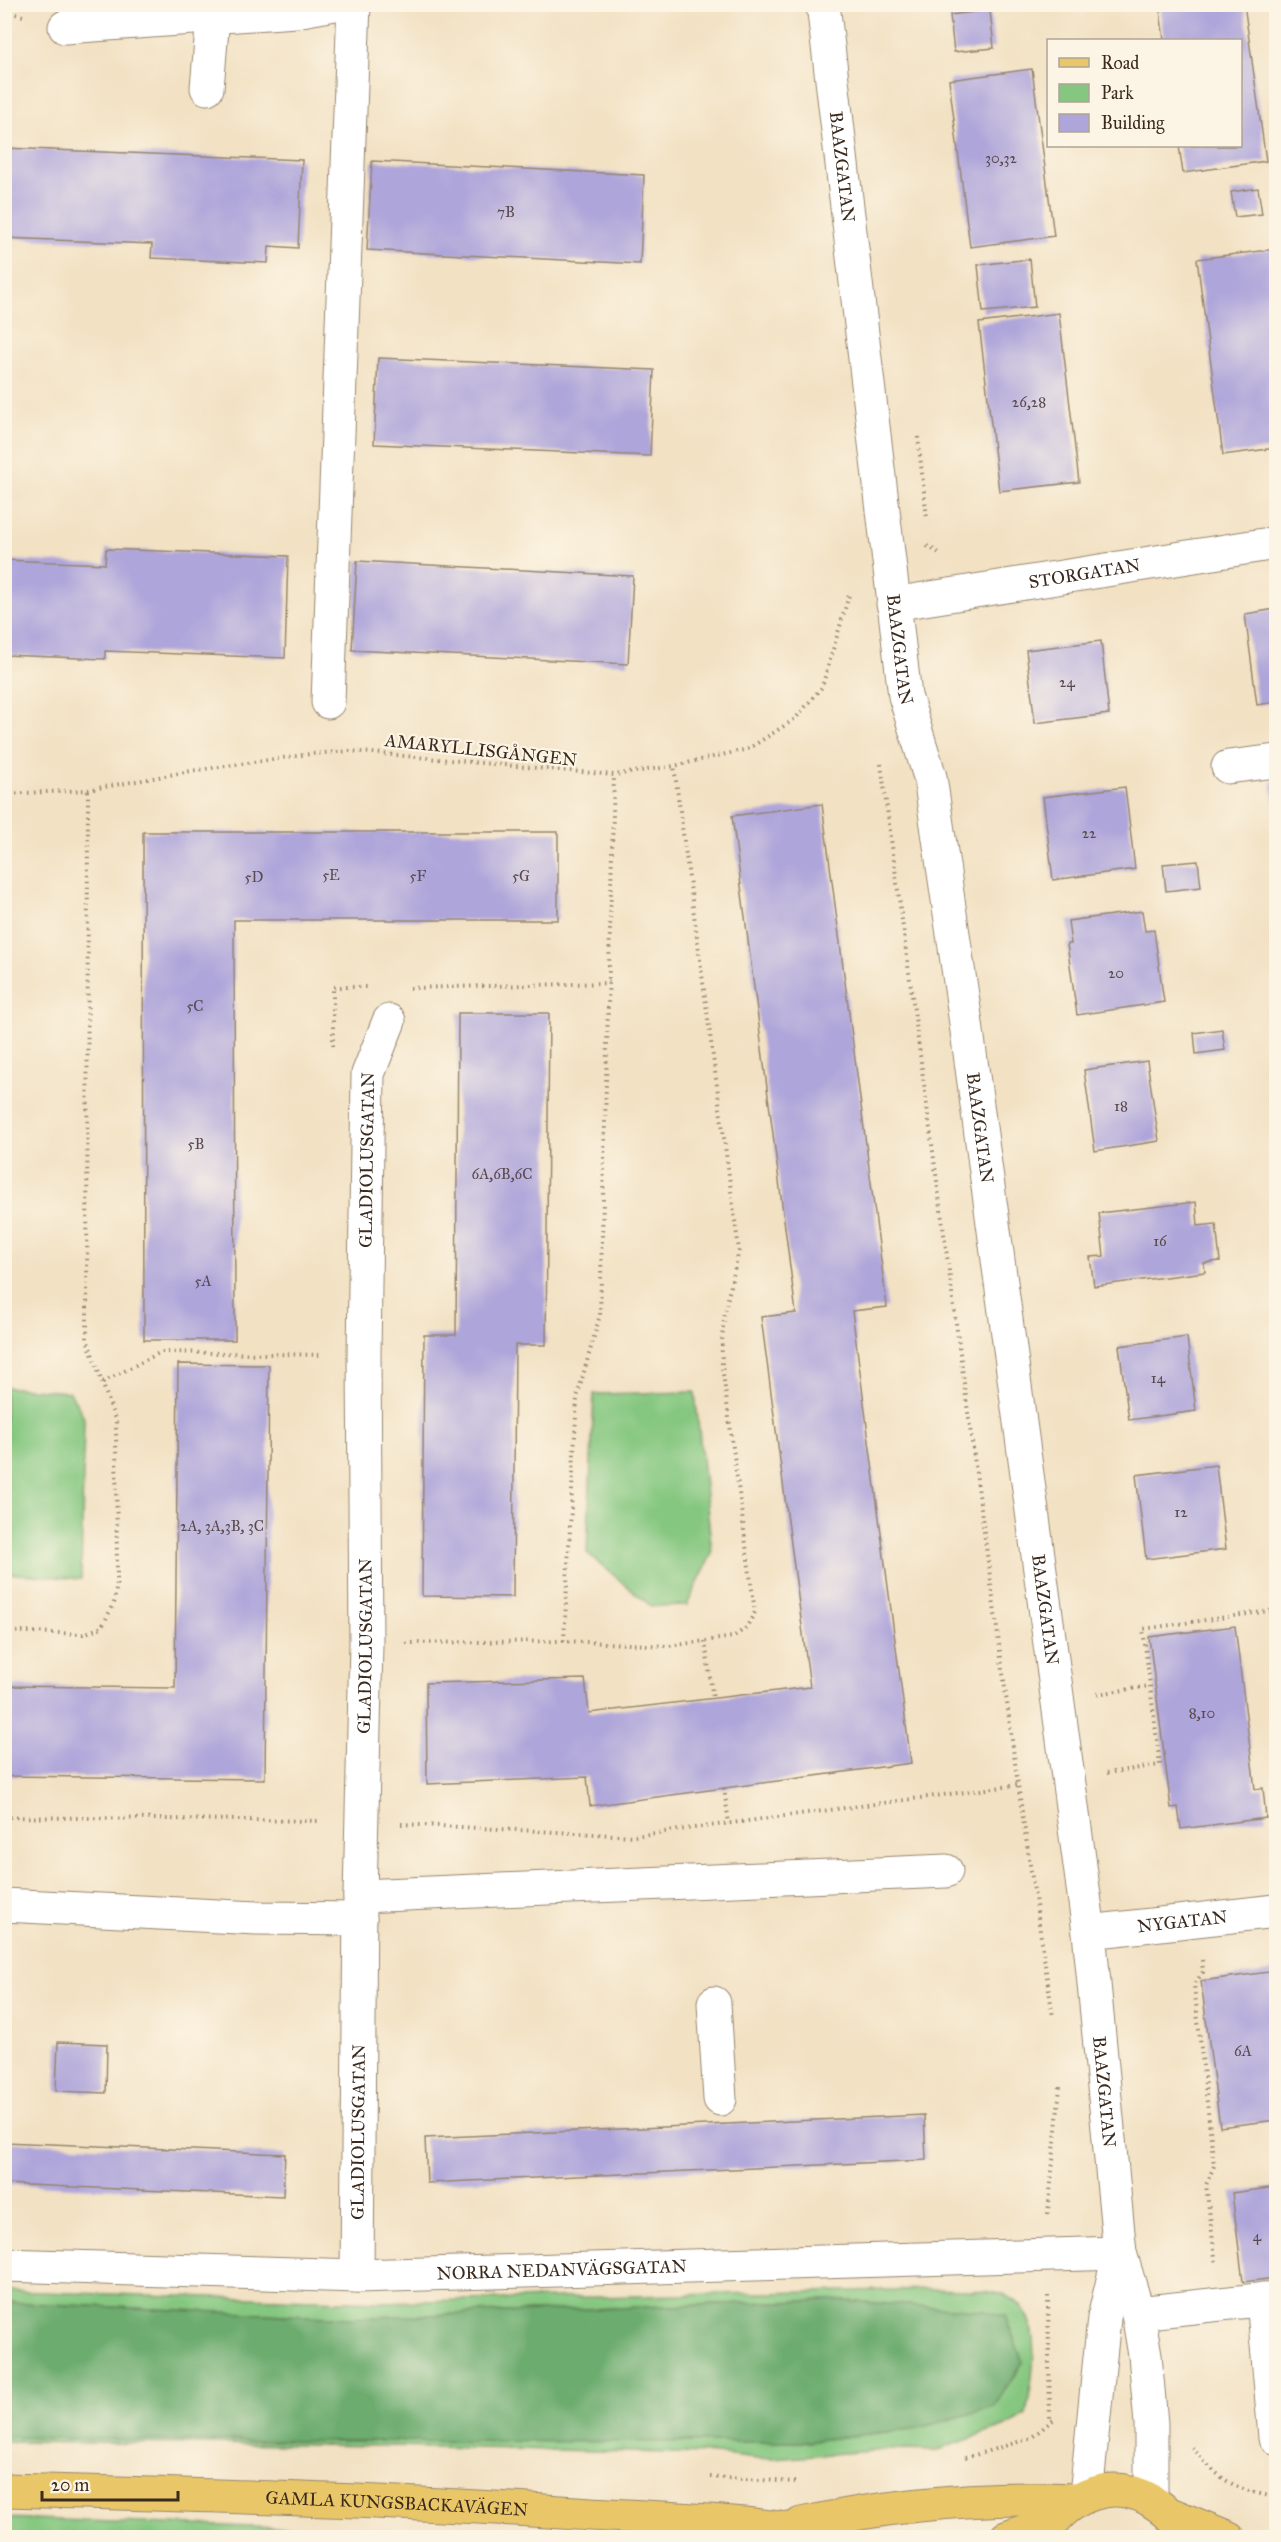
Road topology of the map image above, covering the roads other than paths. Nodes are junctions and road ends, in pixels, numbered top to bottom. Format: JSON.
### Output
{"nodes":[{"id":1,"x":335,"y":4,"type":"edge"},
{"id":2,"x":354,"y":4,"type":"edge"},
{"id":3,"x":824,"y":4,"type":"edge"},
{"id":4,"x":213,"y":17,"type":"junction"},
{"id":5,"x":65,"y":27,"type":"dead end"},
{"id":6,"x":207,"y":88,"type":"dead end"},
{"id":7,"x":1276,"y":543,"type":"edge"},
{"id":8,"x":893,"y":604,"type":"junction"},
{"id":9,"x":328,"y":702,"type":"dead end"},
{"id":10,"x":1276,"y":761,"type":"edge"},
{"id":11,"x":1228,"y":767,"type":"dead end"},
{"id":12,"x":389,"y":1021,"type":"road end"},
{"id":13,"x":946,"y":1871,"type":"dead end"},
{"id":14,"x":4,"y":1905,"type":"edge"},
{"id":15,"x":360,"y":1908,"type":"junction"},
{"id":16,"x":1276,"y":1911,"type":"edge"},
{"id":17,"x":1089,"y":1932,"type":"junction"},
{"id":18,"x":714,"y":2003,"type":"dead end"},
{"id":19,"x":720,"y":2099,"type":"dead end"},
{"id":20,"x":1120,"y":2253,"type":"junction"},
{"id":21,"x":4,"y":2265,"type":"edge"},
{"id":22,"x":357,"y":2276,"type":"junction"},
{"id":23,"x":1270,"y":2298,"type":"edge"},
{"id":24,"x":1138,"y":2313,"type":"junction"},
{"id":25,"x":1275,"y":2437,"type":"edge"},
{"id":26,"x":4,"y":2490,"type":"edge"},
{"id":27,"x":1081,"y":2497,"type":"junction"},
{"id":28,"x":1169,"y":2517,"type":"edge"},
{"id":29,"x":788,"y":2527,"type":"junction"},
{"id":30,"x":1046,"y":2530,"type":"edge"},
{"id":31,"x":838,"y":2538,"type":"edge"},
{"id":32,"x":1006,"y":2538,"type":"edge"},
{"id":33,"x":1229,"y":2538,"type":"edge"}],
"edges":[{"from":1,"to":4,"type":"street"},
{"from":2,"to":9,"type":"street"},
{"from":3,"to":8,"type":"street","name":"BAAZGATAN"},
{"from":4,"to":5,"type":"street"},
{"from":4,"to":6,"type":"street"},
{"from":7,"to":8,"type":"street","name":"STORGATAN"},
{"from":8,"to":17,"type":"street","name":"BAAZGATAN"},
{"from":10,"to":11,"type":"street"},
{"from":12,"to":15,"type":"street","name":"GLADIOLUSGATAN"},
{"from":13,"to":15,"type":"street"},
{"from":14,"to":15,"type":"street"},
{"from":15,"to":22,"type":"street","name":"GLADIOLUSGATAN"},
{"from":16,"to":17,"type":"street","name":"NYGATAN"},
{"from":17,"to":20,"type":"street","name":"BAAZGATAN"},
{"from":18,"to":19,"type":"street"},
{"from":20,"to":22,"type":"street","name":"NORRA NEDANVÄGSGATAN"},
{"from":20,"to":24,"type":"street","name":"BAAZGATAN"},
{"from":20,"to":27,"type":"street","name":"BAAZGATAN"},
{"from":21,"to":22,"type":"street","name":"NORRA NEDANVÄGSGATAN"},
{"from":23,"to":24,"type":"street"},
{"from":23,"to":25,"type":"street"},
{"from":24,"to":28,"type":"street","name":"BAAZGATAN"},
{"from":26,"to":29,"type":"main road","name":"GAMLA KUNGSBACKAVÄGEN"},
{"from":27,"to":28,"type":"main road"},
{"from":27,"to":29,"type":"main road","name":"GAMLA KUNGSBACKAVÄGEN"},
{"from":27,"to":30,"type":"main road"},
{"from":28,"to":33,"type":"main road"},
{"from":29,"to":31,"type":"main road","name":"GAMLA KUNGSBACKAVÄGEN"},
{"from":30,"to":32,"type":"main road"}]}
